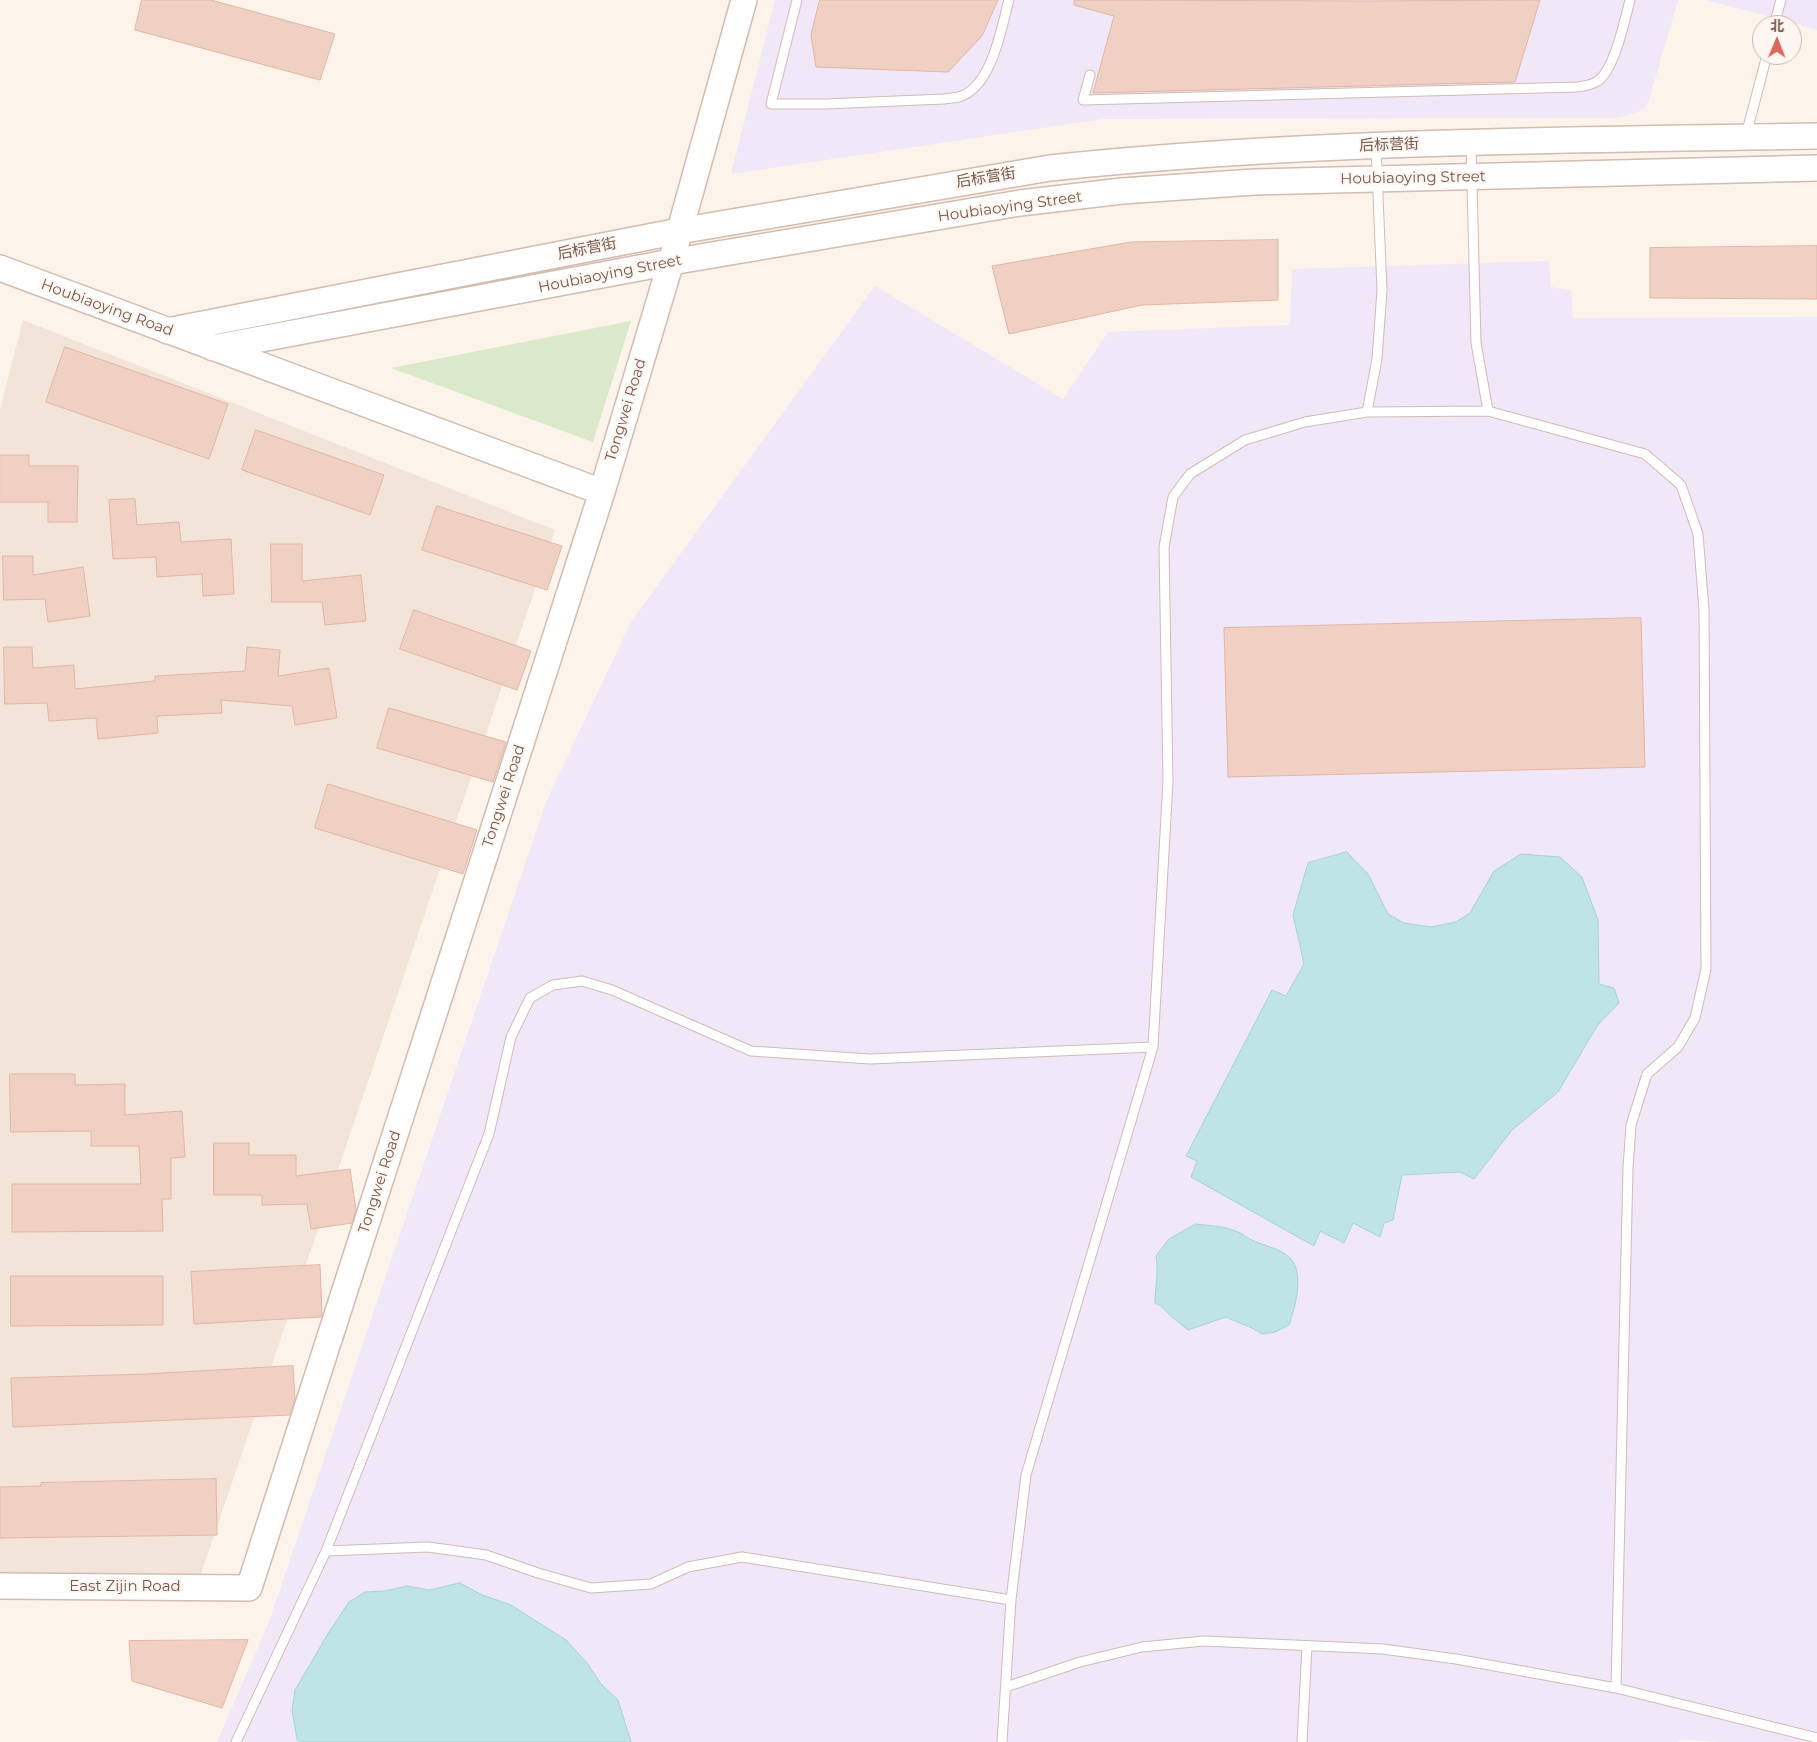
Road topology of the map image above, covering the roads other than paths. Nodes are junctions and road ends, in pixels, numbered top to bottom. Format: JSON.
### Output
{"nodes":[{"id":1,"x":744,"y":0,"type":"edge"},
{"id":2,"x":797,"y":0,"type":"edge"},
{"id":3,"x":1009,"y":0,"type":"edge"},
{"id":4,"x":1630,"y":0,"type":"edge"},
{"id":5,"x":1781,"y":0,"type":"edge"},
{"id":6,"x":1777,"y":15,"type":"edge"},
{"id":7,"x":1764,"y":65,"type":"edge"},
{"id":8,"x":1090,"y":75,"type":"dead end"},
{"id":9,"x":1807,"y":136,"type":"edge"},
{"id":10,"x":1746,"y":137,"type":"junction"},
{"id":11,"x":1471,"y":143,"type":"junction"},
{"id":12,"x":1376,"y":146,"type":"junction"},
{"id":13,"x":1807,"y":168,"type":"edge"},
{"id":14,"x":1473,"y":176,"type":"junction"},
{"id":15,"x":1378,"y":178,"type":"junction"},
{"id":16,"x":679,"y":231,"type":"junction"},
{"id":17,"x":671,"y":262,"type":"junction"},
{"id":18,"x":0,"y":268,"type":"edge"},
{"id":19,"x":167,"y":331,"type":"junction"},
{"id":20,"x":213,"y":348,"type":"junction"},
{"id":21,"x":1488,"y":411,"type":"junction"},
{"id":22,"x":1367,"y":412,"type":"junction"},
{"id":23,"x":602,"y":492,"type":"junction"},
{"id":24,"x":1153,"y":1047,"type":"junction"},
{"id":25,"x":326,"y":1552,"type":"junction"},
{"id":26,"x":0,"y":1586,"type":"edge"},
{"id":27,"x":249,"y":1588,"type":"joint"},
{"id":28,"x":1011,"y":1600,"type":"junction"},
{"id":29,"x":1307,"y":1646,"type":"junction"},
{"id":30,"x":1006,"y":1687,"type":"junction"},
{"id":31,"x":1616,"y":1688,"type":"junction"},
{"id":32,"x":1817,"y":1738,"type":"edge"},
{"id":33,"x":236,"y":1742,"type":"edge"},
{"id":34,"x":1002,"y":1742,"type":"edge"},
{"id":35,"x":1302,"y":1742,"type":"edge"}],
"edges":[{"from":1,"to":16,"type":"street","name":"Tongwei Road"},
{"from":2,"to":3,"type":"lane"},
{"from":4,"to":8,"type":"lane"},
{"from":5,"to":6,"type":"lane"},
{"from":7,"to":10,"type":"lane"},
{"from":9,"to":10,"type":"street","name":"后标营街"},
{"from":9,"to":13,"type":"street"},
{"from":10,"to":11,"type":"street","name":"后标营街"},
{"from":11,"to":12,"type":"street","name":"后标营街"},
{"from":11,"to":14,"type":"lane"},
{"from":12,"to":15,"type":"lane"},
{"from":12,"to":16,"type":"street","name":"后标营街"},
{"from":13,"to":14,"type":"street","name":"Houbiaoying Street"},
{"from":14,"to":15,"type":"street","name":"Houbiaoying Street"},
{"from":14,"to":21,"type":"lane"},
{"from":15,"to":17,"type":"street","name":"Houbiaoying Street"},
{"from":15,"to":22,"type":"lane"},
{"from":16,"to":17,"type":"street","name":"Tongwei Road"},
{"from":16,"to":19,"type":"street","name":"后标营街"},
{"from":17,"to":20,"type":"street","name":"Houbiaoying Street"},
{"from":17,"to":23,"type":"street","name":"Tongwei Road"},
{"from":18,"to":19,"type":"street","name":"Houbiaoying Road"},
{"from":19,"to":20,"type":"street","name":"Houbiaoying Road"},
{"from":20,"to":23,"type":"street","name":"Houbiaoying Road"},
{"from":21,"to":22,"type":"lane"},
{"from":21,"to":31,"type":"lane"},
{"from":22,"to":24,"type":"lane"},
{"from":23,"to":27,"type":"street","name":"Tongwei Road"},
{"from":24,"to":25,"type":"lane"},
{"from":24,"to":28,"type":"lane"},
{"from":25,"to":28,"type":"lane"},
{"from":25,"to":33,"type":"lane"},
{"from":26,"to":27,"type":"street","name":"East Zijin Road"},
{"from":28,"to":30,"type":"lane"},
{"from":29,"to":30,"type":"lane"},
{"from":29,"to":31,"type":"lane"},
{"from":29,"to":35,"type":"lane"},
{"from":30,"to":34,"type":"lane"},
{"from":31,"to":32,"type":"lane"}]}
